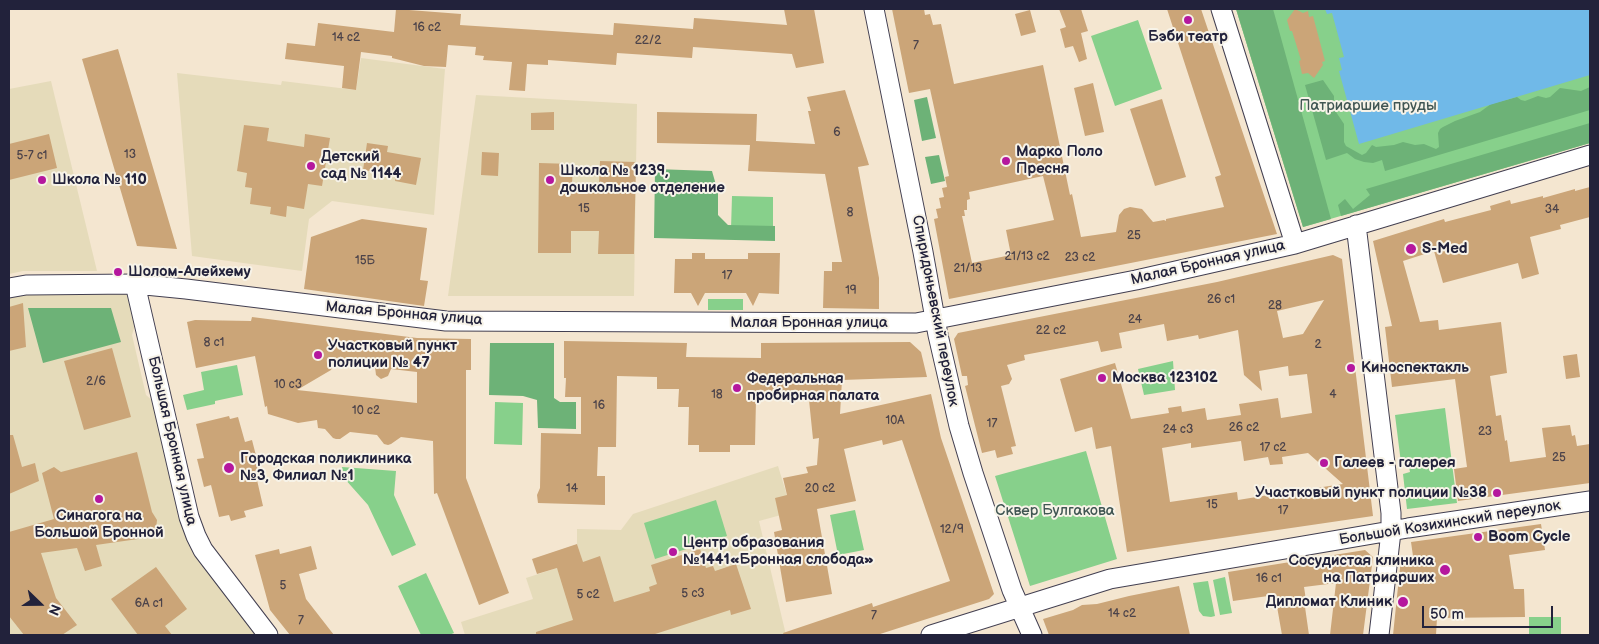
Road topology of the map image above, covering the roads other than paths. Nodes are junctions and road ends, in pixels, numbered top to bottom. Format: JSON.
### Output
{"nodes":[{"id":1,"x":874,"y":9,"type":"edge"},
{"id":2,"x":1221,"y":9,"type":"edge"},
{"id":3,"x":1590,"y":154,"type":"edge"},
{"id":4,"x":1356,"y":225,"type":"junction"},
{"id":5,"x":1295,"y":244,"type":"junction"},
{"id":6,"x":135,"y":284,"type":"junction"},
{"id":7,"x":9,"y":288,"type":"edge"},
{"id":8,"x":936,"y":319,"type":"junction"},
{"id":9,"x":1590,"y":501,"type":"edge"},
{"id":10,"x":1391,"y":532,"type":"junction"},
{"id":11,"x":1020,"y":607,"type":"junction"},
{"id":12,"x":268,"y":635,"type":"edge"},
{"id":13,"x":931,"y":635,"type":"edge"},
{"id":14,"x":1032,"y":635,"type":"edge"},
{"id":15,"x":1380,"y":635,"type":"edge"}],
"edges":[{"from":1,"to":8,"type":"street","name":"Спиридоньевский переулок"},
{"from":2,"to":5,"type":"street"},
{"from":3,"to":4,"type":"street","name":"Малая Бронная улица"},
{"from":4,"to":5,"type":"street","name":"Малая Бронная улица"},
{"from":4,"to":10,"type":"street"},
{"from":5,"to":8,"type":"street","name":"Малая Бронная улица"},
{"from":6,"to":7,"type":"street","name":"Малая Бронная улица"},
{"from":6,"to":8,"type":"street","name":"Малая Бронная улица"},
{"from":6,"to":12,"type":"street","name":"Большая Бронная улица"},
{"from":8,"to":11,"type":"street","name":"Спиридоньевский переулок"},
{"from":9,"to":10,"type":"street","name":"Большой Козихинский переулок"},
{"from":10,"to":11,"type":"street","name":"Большой Козихинский переулок"},
{"from":10,"to":15,"type":"street"},
{"from":11,"to":13,"type":"street","name":"Большой Козихинский переулок"},
{"from":11,"to":14,"type":"street","name":"Спиридоньевский переулок"}]}
